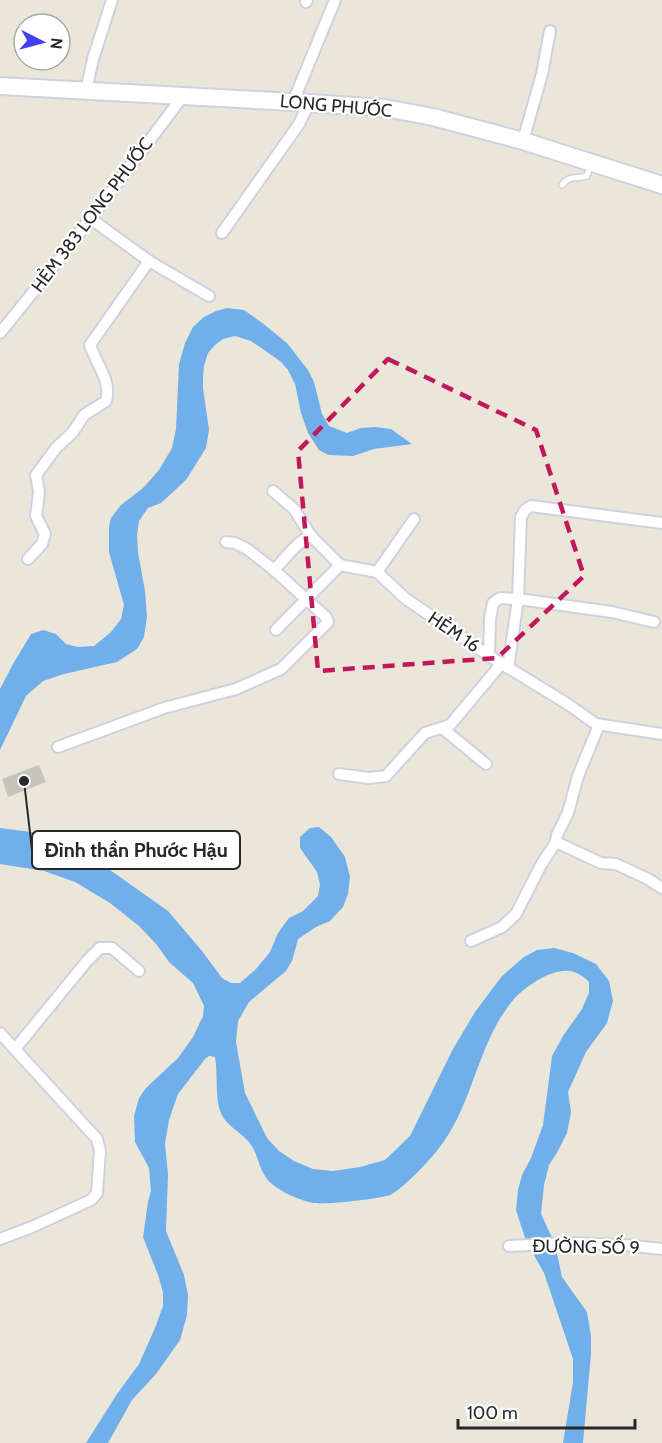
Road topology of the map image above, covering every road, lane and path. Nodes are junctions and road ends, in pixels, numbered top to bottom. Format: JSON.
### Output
{"nodes":[{"id":1,"x":111,"y":0,"type":"edge"},
{"id":2,"x":335,"y":0,"type":"edge"},
{"id":3,"x":549,"y":31,"type":"dead end"},
{"id":4,"x":0,"y":86,"type":"edge"},
{"id":5,"x":86,"y":90,"type":"junction"},
{"id":6,"x":183,"y":96,"type":"junction"},
{"id":7,"x":301,"y":102,"type":"junction"},
{"id":8,"x":523,"y":141,"type":"junction"},
{"id":9,"x":591,"y":162,"type":"junction"},
{"id":10,"x":662,"y":184,"type":"edge"},
{"id":11,"x":562,"y":185,"type":"dead end"},
{"id":12,"x":91,"y":219,"type":"junction"},
{"id":13,"x":222,"y":233,"type":"dead end"},
{"id":14,"x":149,"y":261,"type":"junction"},
{"id":15,"x":209,"y":296,"type":"dead end"},
{"id":16,"x":1,"y":329,"type":"edge"},
{"id":17,"x":273,"y":491,"type":"dead end"},
{"id":18,"x":414,"y":519,"type":"dead end"},
{"id":19,"x":662,"y":523,"type":"edge"},
{"id":20,"x":311,"y":536,"type":"junction"},
{"id":21,"x":226,"y":542,"type":"dead end"},
{"id":22,"x":28,"y":559,"type":"dead end"},
{"id":23,"x":340,"y":565,"type":"junction"},
{"id":24,"x":274,"y":570,"type":"junction"},
{"id":25,"x":377,"y":572,"type":"junction"},
{"id":26,"x":518,"y":599,"type":"junction"},
{"id":27,"x":306,"y":600,"type":"junction"},
{"id":28,"x":654,"y":622,"type":"dead end"},
{"id":29,"x":276,"y":630,"type":"dead end"},
{"id":30,"x":489,"y":656,"type":"junction"},
{"id":31,"x":505,"y":666,"type":"junction"},
{"id":32,"x":599,"y":725,"type":"junction"},
{"id":33,"x":442,"y":728,"type":"junction"},
{"id":34,"x":662,"y":734,"type":"edge"},
{"id":35,"x":58,"y":747,"type":"dead end"},
{"id":36,"x":486,"y":764,"type":"dead end"},
{"id":37,"x":339,"y":774,"type":"dead end"},
{"id":38,"x":556,"y":842,"type":"junction"},
{"id":39,"x":662,"y":888,"type":"edge"},
{"id":40,"x":471,"y":941,"type":"dead end"},
{"id":41,"x":139,"y":971,"type":"dead end"},
{"id":42,"x":0,"y":1033,"type":"edge"},
{"id":43,"x":15,"y":1049,"type":"junction"},
{"id":44,"x":0,"y":1239,"type":"edge"},
{"id":45,"x":515,"y":1246,"type":"dead end"},
{"id":46,"x":662,"y":1250,"type":"edge"}],
"edges":[{"from":1,"to":5,"type":"street"},
{"from":2,"to":7,"type":"street"},
{"from":3,"to":8,"type":"street"},
{"from":4,"to":5,"type":"street","name":"LONG PHƯỚC"},
{"from":5,"to":6,"type":"street","name":"LONG PHƯỚC"},
{"from":6,"to":7,"type":"street","name":"LONG PHƯỚC"},
{"from":6,"to":12,"type":"street","name":"HẺM 383 LONG PHƯỚC"},
{"from":7,"to":8,"type":"street","name":"LONG PHƯỚC"},
{"from":7,"to":13,"type":"street"},
{"from":8,"to":9,"type":"street","name":"LONG PHƯỚC"},
{"from":9,"to":10,"type":"street","name":"LONG PHƯỚC"},
{"from":9,"to":11,"type":"lane"},
{"from":12,"to":14,"type":"street"},
{"from":12,"to":16,"type":"street","name":"HẺM 383 LONG PHƯỚC"},
{"from":14,"to":15,"type":"street"},
{"from":14,"to":22,"type":"street"},
{"from":17,"to":20,"type":"street"},
{"from":18,"to":25,"type":"street"},
{"from":19,"to":26,"type":"street"},
{"from":20,"to":23,"type":"street"},
{"from":20,"to":24,"type":"street"},
{"from":21,"to":24,"type":"street"},
{"from":23,"to":25,"type":"street"},
{"from":23,"to":27,"type":"street"},
{"from":24,"to":27,"type":"street"},
{"from":25,"to":30,"type":"street","name":"HẺM 16"},
{"from":26,"to":28,"type":"street"},
{"from":26,"to":30,"type":"street"},
{"from":26,"to":31,"type":"street"},
{"from":27,"to":29,"type":"street"},
{"from":27,"to":35,"type":"street"},
{"from":30,"to":31,"type":"street","name":"HẺM 16"},
{"from":31,"to":32,"type":"street","name":"HẺM 16"},
{"from":31,"to":33,"type":"street"},
{"from":32,"to":34,"type":"street","name":"HẺM 16"},
{"from":32,"to":38,"type":"street"},
{"from":33,"to":36,"type":"street"},
{"from":33,"to":37,"type":"street"},
{"from":38,"to":39,"type":"street"},
{"from":38,"to":40,"type":"street"},
{"from":41,"to":43,"type":"street"},
{"from":42,"to":43,"type":"street"},
{"from":43,"to":44,"type":"street"},
{"from":45,"to":46,"type":"street","name":"ĐƯỜNG SỐ 9"}]}
